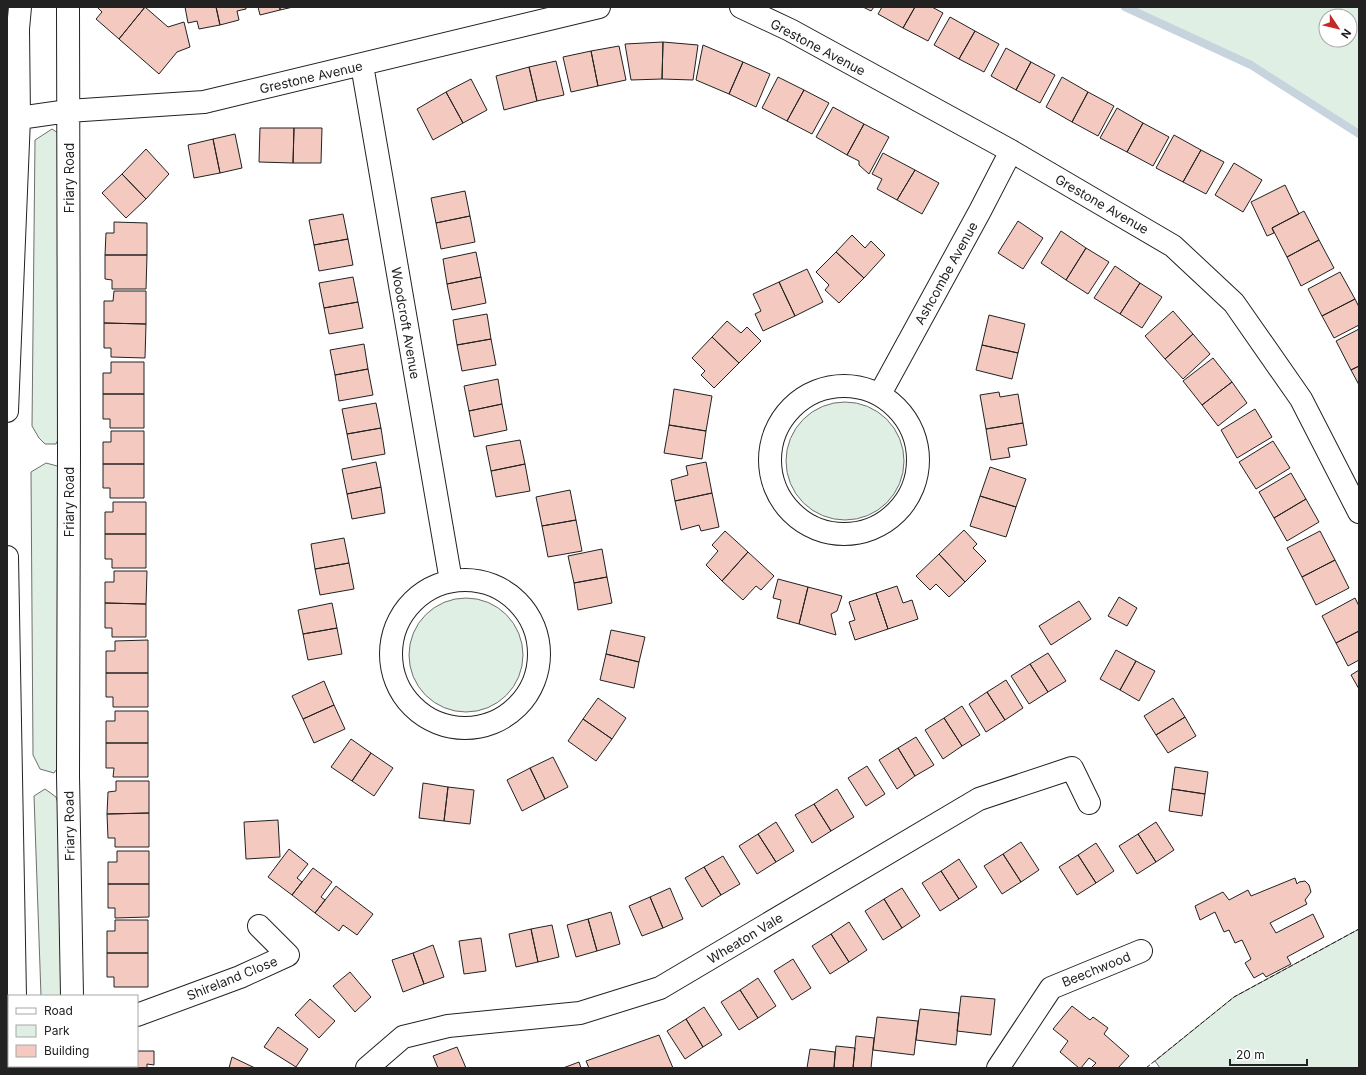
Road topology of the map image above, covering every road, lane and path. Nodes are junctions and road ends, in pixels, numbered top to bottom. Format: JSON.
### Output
{"nodes":[{"id":1,"x":20,"y":7,"type":"edge"},
{"id":2,"x":68,"y":7,"type":"edge"},
{"id":3,"x":599,"y":7,"type":"edge"},
{"id":4,"x":741,"y":7,"type":"edge"},
{"id":5,"x":362,"y":65,"type":"junction"},
{"id":6,"x":68,"y":111,"type":"junction"},
{"id":7,"x":19,"y":118,"type":"junction"},
{"id":8,"x":1010,"y":151,"type":"junction"},
{"id":9,"x":880,"y":394,"type":"junction"},
{"id":10,"x":7,"y":411,"type":"edge"},
{"id":11,"x":1359,"y":512,"type":"edge"},
{"id":12,"x":7,"y":557,"type":"edge"},
{"id":13,"x":451,"y":581,"type":"junction"},
{"id":14,"x":1089,"y":803,"type":"dead end"},
{"id":15,"x":259,"y":926,"type":"dead end"},
{"id":16,"x":1141,"y":951,"type":"dead end"},
{"id":17,"x":15,"y":995,"type":"edge"},
{"id":18,"x":72,"y":995,"type":"edge"},
{"id":19,"x":138,"y":1015,"type":"edge"},
{"id":20,"x":367,"y":1068,"type":"edge"},
{"id":21,"x":998,"y":1068,"type":"edge"}],
"edges":[{"from":1,"to":7,"type":"street"},
{"from":2,"to":6,"type":"street","name":"Friary Road"},
{"from":3,"to":5,"type":"street","name":"Grestone Avenue"},
{"from":4,"to":8,"type":"street","name":"Grestone Avenue"},
{"from":5,"to":6,"type":"street","name":"Grestone Avenue"},
{"from":5,"to":13,"type":"street","name":"Woodcroft Avenue"},
{"from":6,"to":7,"type":"street","name":"Grestone Avenue"},
{"from":6,"to":18,"type":"street","name":"Friary Road"},
{"from":7,"to":10,"type":"street"},
{"from":8,"to":9,"type":"street","name":"Ashcombe Avenue"},
{"from":8,"to":11,"type":"street","name":"Grestone Avenue"},
{"from":9,"to":9,"type":"street"},
{"from":12,"to":17,"type":"street"},
{"from":13,"to":13,"type":"street"},
{"from":14,"to":20,"type":"street","name":"Wheaton Vale"},
{"from":15,"to":19,"type":"street","name":"Shireland Close"},
{"from":16,"to":21,"type":"street","name":"Beechwood"}]}
